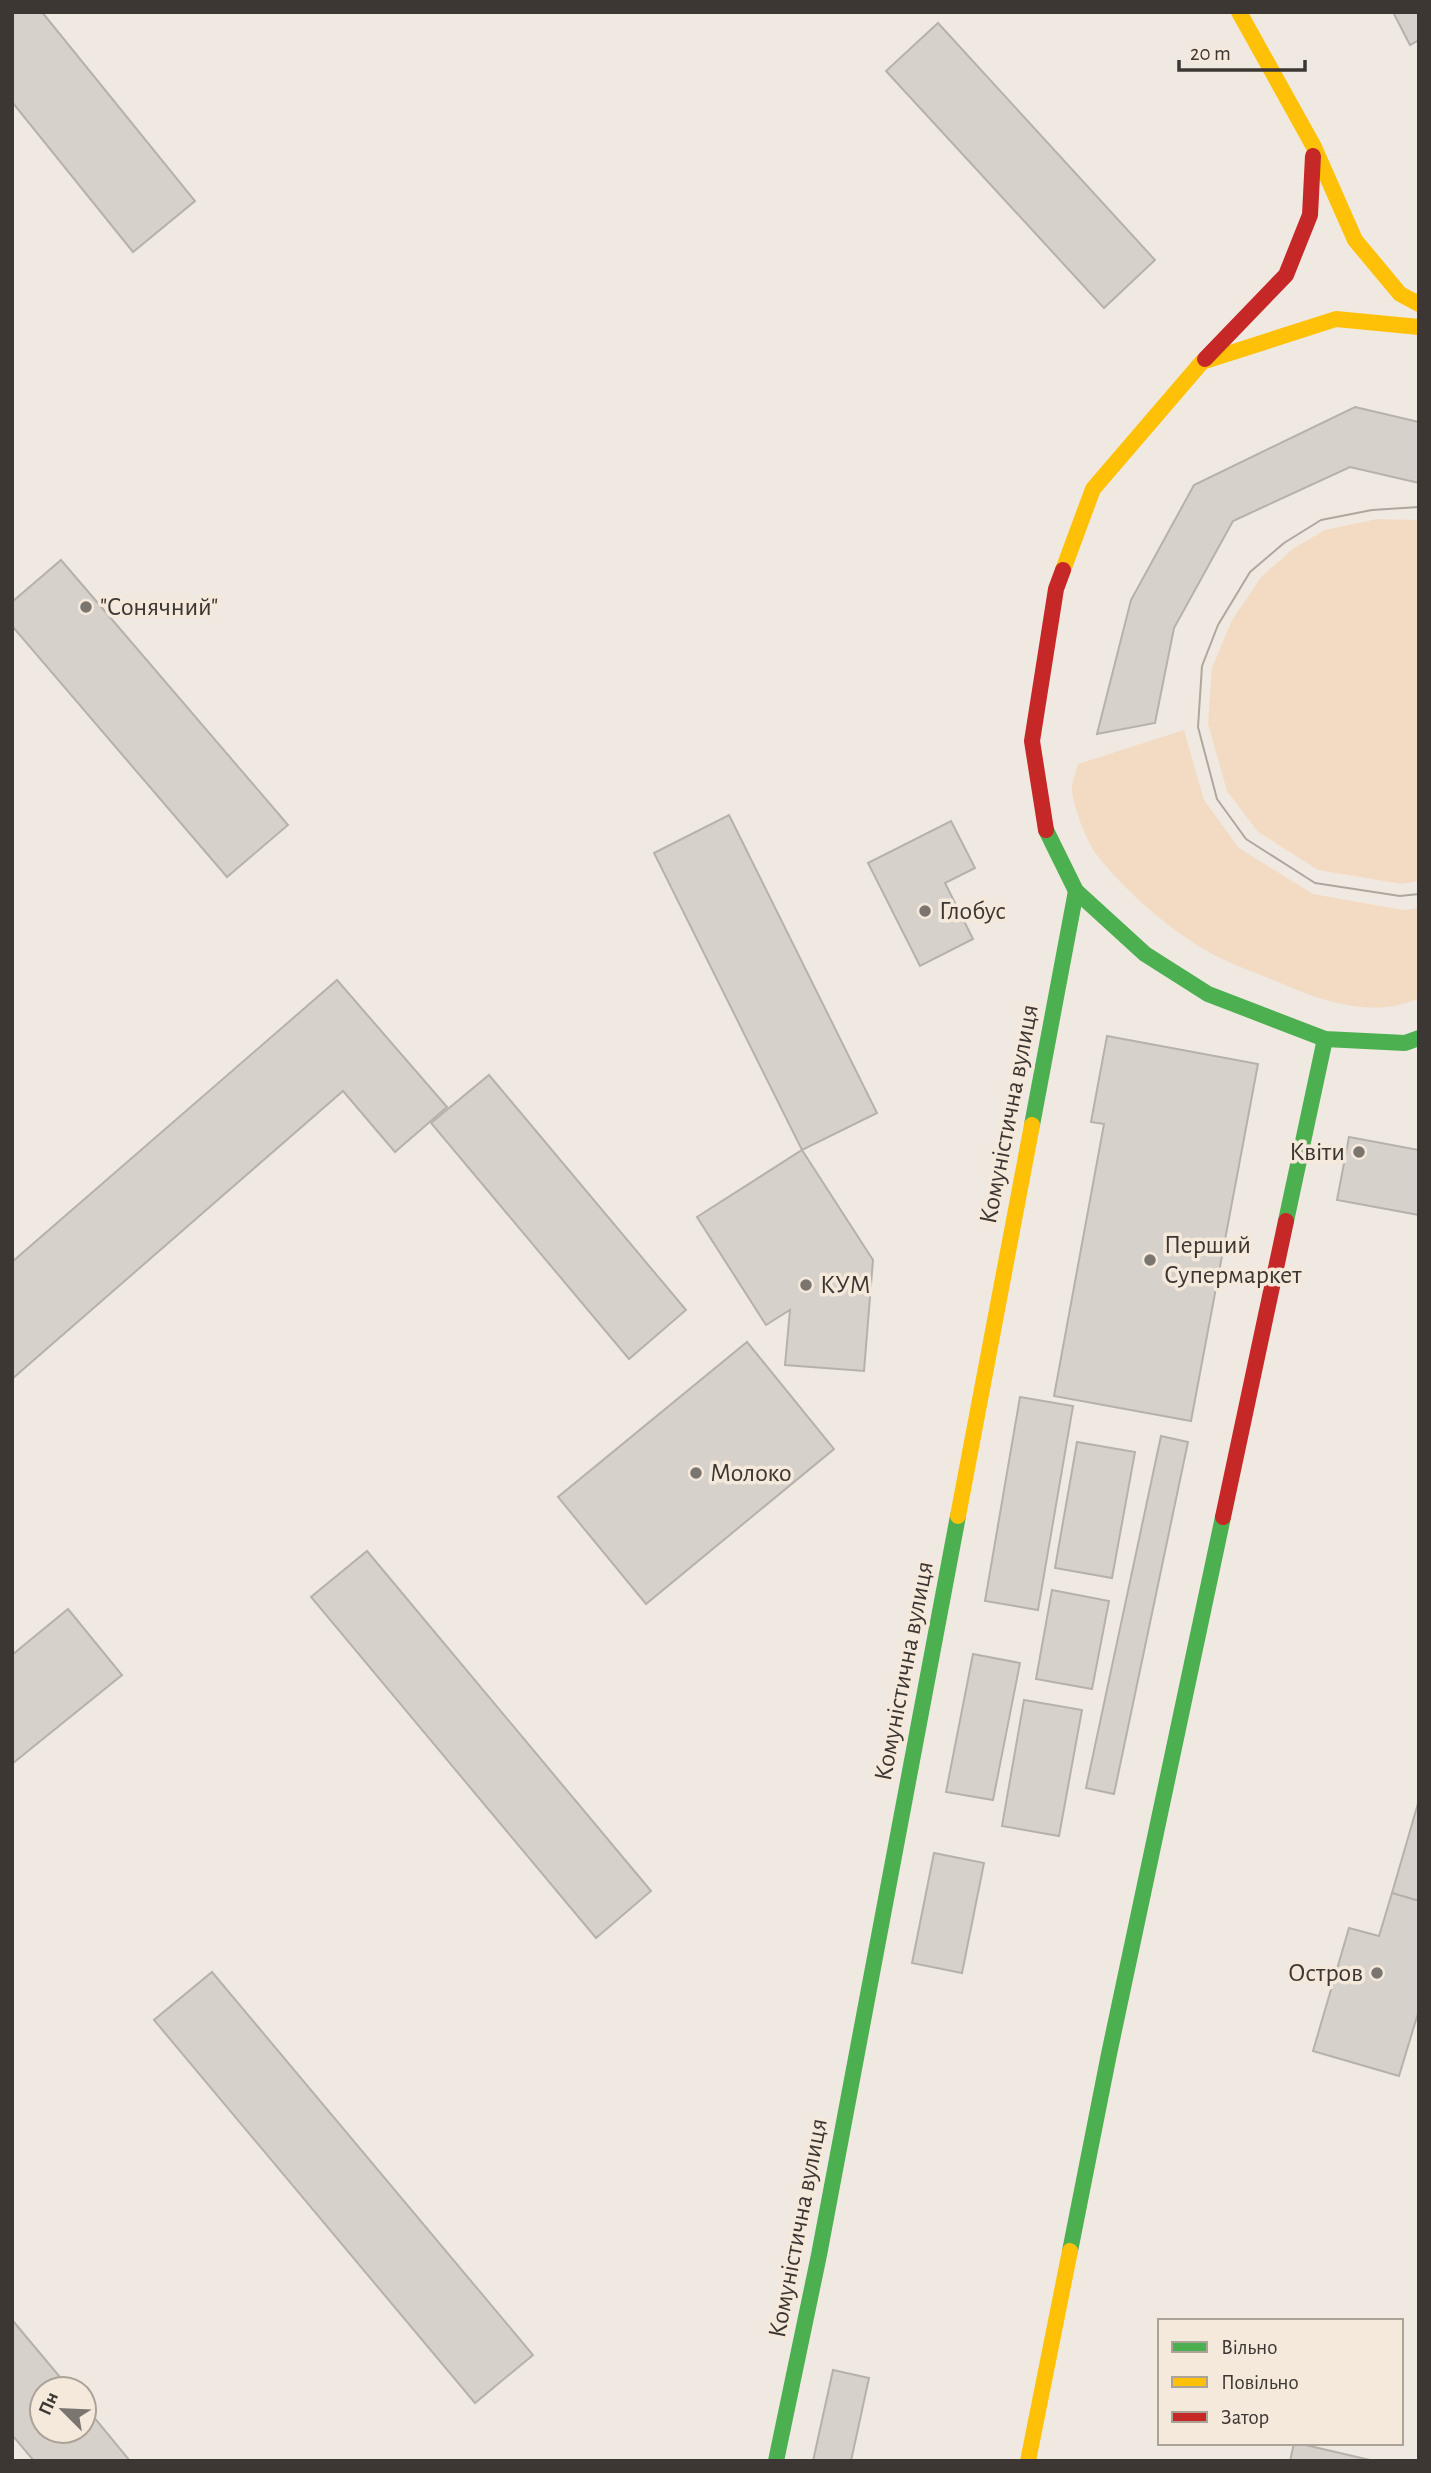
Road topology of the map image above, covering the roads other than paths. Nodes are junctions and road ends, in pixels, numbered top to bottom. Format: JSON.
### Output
{"nodes":[{"id":1,"x":1239,"y":12,"type":"edge"},
{"id":2,"x":1314,"y":147,"type":"junction"},
{"id":3,"x":1419,"y":303,"type":"edge"},
{"id":4,"x":1419,"y":327,"type":"edge"},
{"id":5,"x":1202,"y":362,"type":"junction"},
{"id":6,"x":1076,"y":891,"type":"junction"},
{"id":7,"x":1419,"y":1038,"type":"edge"},
{"id":8,"x":1325,"y":1039,"type":"junction"},
{"id":9,"x":776,"y":2461,"type":"edge"},
{"id":10,"x":1028,"y":2461,"type":"edge"}],
"edges":[{"from":1,"to":2,"type":"street"},
{"from":2,"to":3,"type":"street"},
{"from":2,"to":5,"type":"street"},
{"from":4,"to":5,"type":"street"},
{"from":5,"to":6,"type":"street"},
{"from":6,"to":8,"type":"street"},
{"from":6,"to":9,"type":"street","name":"Комуністична вулиця"},
{"from":7,"to":8,"type":"street"},
{"from":8,"to":10,"type":"street"}]}
